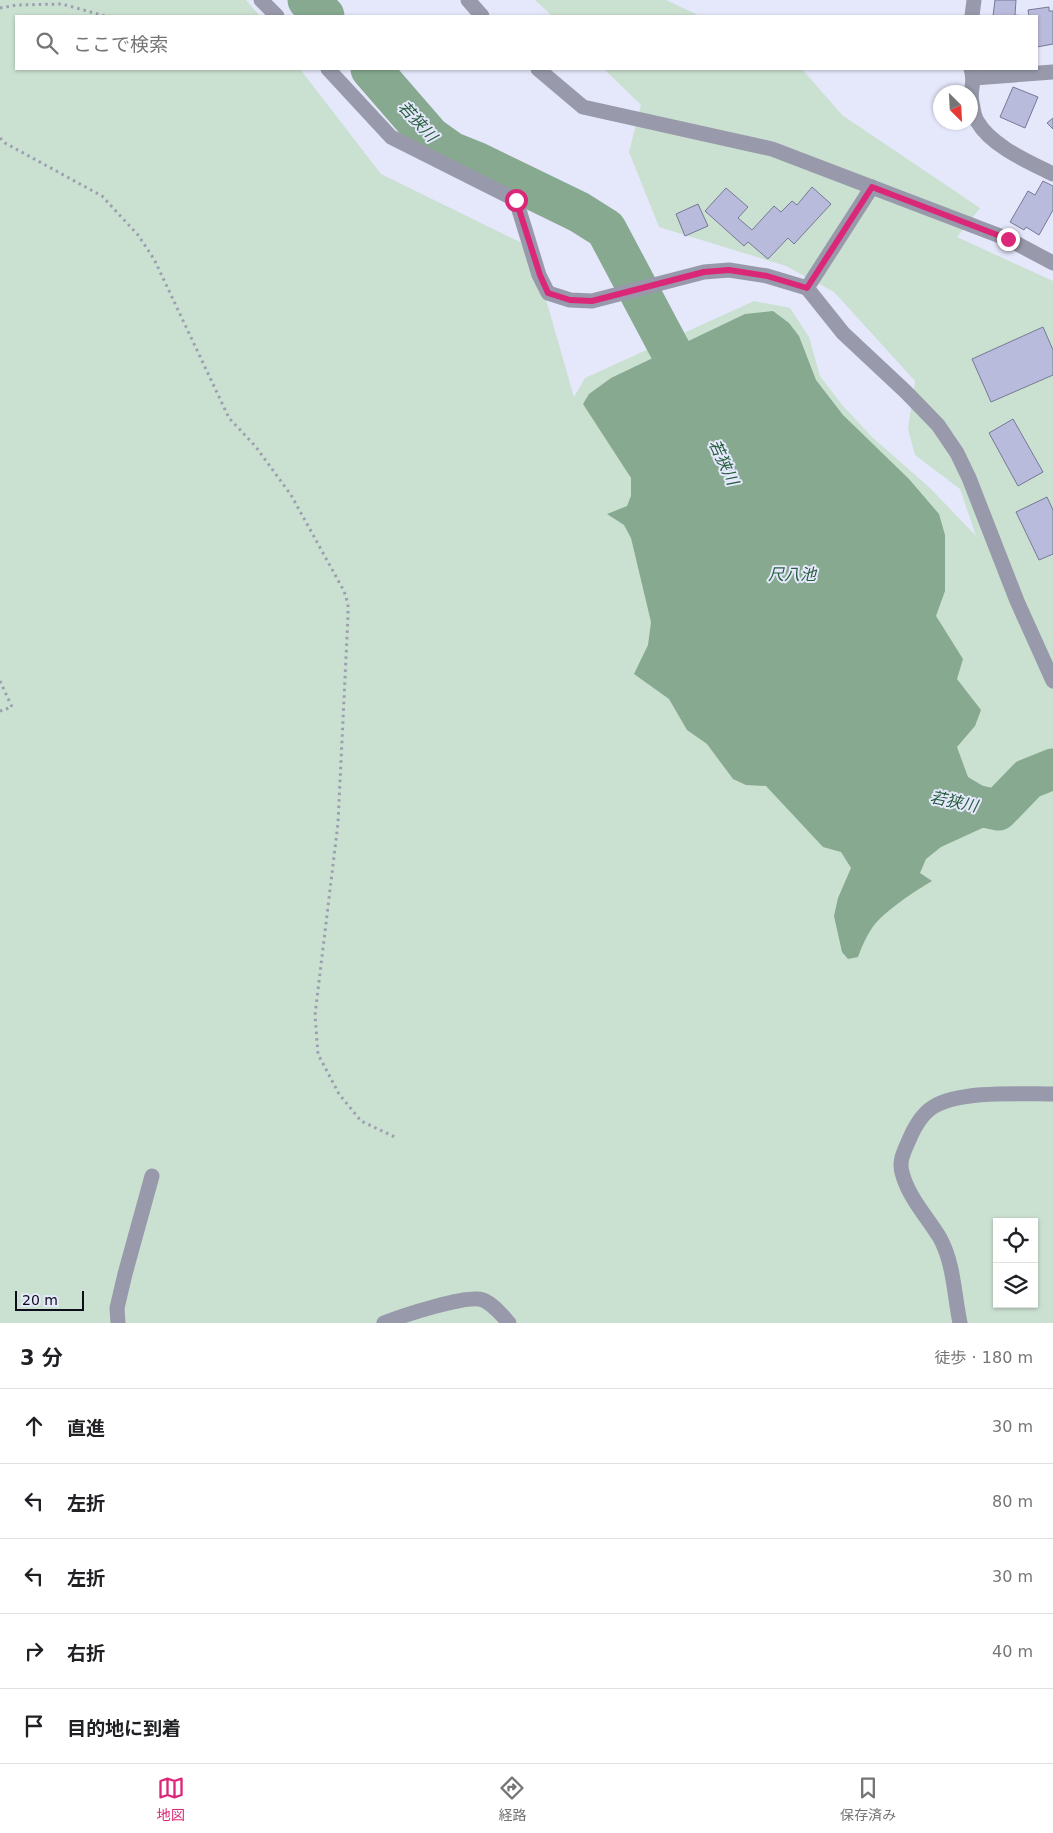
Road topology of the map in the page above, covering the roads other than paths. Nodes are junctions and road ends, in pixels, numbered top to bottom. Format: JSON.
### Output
{"nodes":[{"id":1,"x":261,"y":0,"type":"edge"},
{"id":2,"x":468,"y":0,"type":"edge"},
{"id":3,"x":974,"y":0,"type":"edge"},
{"id":4,"x":276,"y":15,"type":"edge"},
{"id":5,"x":481,"y":15,"type":"edge"},
{"id":6,"x":972,"y":15,"type":"edge"},
{"id":7,"x":329,"y":70,"type":"edge"},
{"id":8,"x":539,"y":70,"type":"edge"},
{"id":9,"x":1053,"y":72,"type":"edge"},
{"id":10,"x":973,"y":73,"type":"edge"},
{"id":11,"x":1053,"y":174,"type":"edge"},
{"id":12,"x":872,"y":187,"type":"junction"},
{"id":13,"x":1053,"y":263,"type":"edge"},
{"id":14,"x":807,"y":288,"type":"junction"},
{"id":15,"x":1053,"y":681,"type":"edge"},
{"id":16,"x":1053,"y":1094,"type":"edge"},
{"id":17,"x":152,"y":1176,"type":"dead end"},
{"id":18,"x":118,"y":1323,"type":"edge"},
{"id":19,"x":384,"y":1323,"type":"edge"},
{"id":20,"x":509,"y":1323,"type":"edge"},
{"id":21,"x":960,"y":1323,"type":"edge"}],
"edges":[{"from":1,"to":4,"type":"street"},
{"from":2,"to":5,"type":"street"},
{"from":3,"to":6,"type":"street"},
{"from":7,"to":14,"type":"street"},
{"from":8,"to":12,"type":"street"},
{"from":9,"to":10,"type":"street"},
{"from":10,"to":11,"type":"street"},
{"from":12,"to":13,"type":"street"},
{"from":12,"to":14,"type":"street"},
{"from":14,"to":15,"type":"street"},
{"from":16,"to":21,"type":"street"},
{"from":17,"to":18,"type":"street"},
{"from":19,"to":20,"type":"street"}]}
